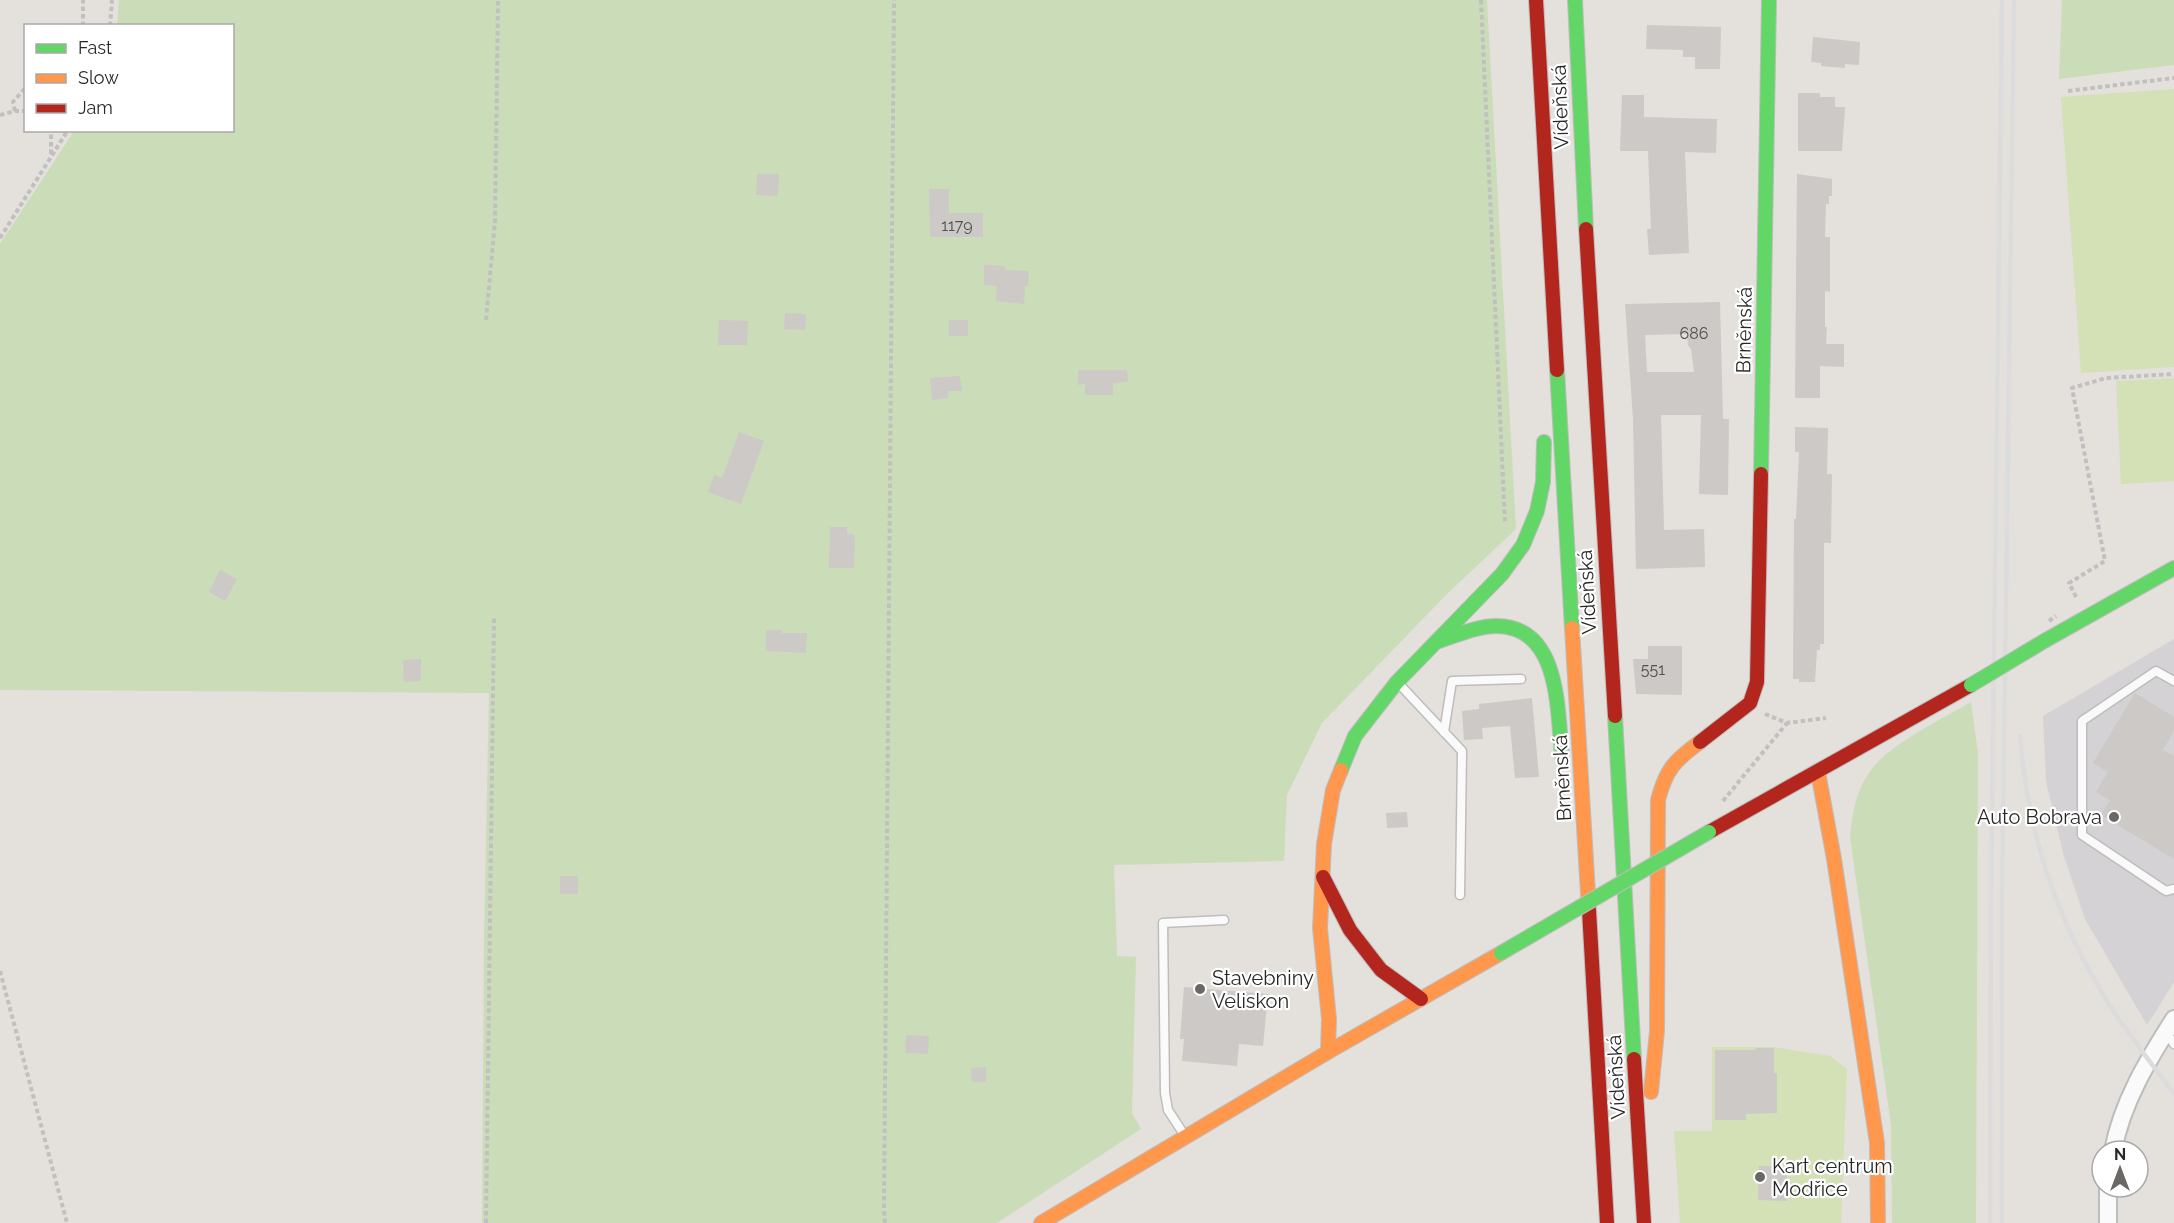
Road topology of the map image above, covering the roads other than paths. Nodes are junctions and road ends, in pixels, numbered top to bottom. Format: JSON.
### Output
{"nodes":[{"id":1,"x":1536,"y":0,"type":"edge"},
{"id":2,"x":1575,"y":0,"type":"edge"},
{"id":3,"x":1769,"y":0,"type":"edge"},
{"id":4,"x":1555,"y":332,"type":"junction"},
{"id":5,"x":1544,"y":395,"type":"dead end"},
{"id":6,"x":1544,"y":426,"type":"dead end"},
{"id":7,"x":2174,"y":568,"type":"edge"},
{"id":8,"x":1436,"y":642,"type":"junction"},
{"id":9,"x":1521,"y":679,"type":"dead end"},
{"id":10,"x":2174,"y":681,"type":"edge"},
{"id":11,"x":1397,"y":682,"type":"junction"},
{"id":12,"x":1444,"y":732,"type":"junction"},
{"id":13,"x":1818,"y":772,"type":"junction"},
{"id":14,"x":1584,"y":824,"type":"junction"},
{"id":15,"x":1323,"y":877,"type":"junction"},
{"id":16,"x":2174,"y":889,"type":"edge"},
{"id":17,"x":1460,"y":895,"type":"dead end"},
{"id":18,"x":1224,"y":920,"type":"dead end"},
{"id":19,"x":1421,"y":999,"type":"junction"},
{"id":20,"x":2171,"y":1032,"type":"edge"},
{"id":21,"x":1328,"y":1052,"type":"junction"},
{"id":22,"x":1185,"y":1136,"type":"junction"},
{"id":23,"x":2116,"y":1139,"type":"edge"},
{"id":24,"x":1642,"y":1182,"type":"junction"},
{"id":25,"x":2108,"y":1199,"type":"edge"},
{"id":26,"x":1041,"y":1223,"type":"edge"},
{"id":27,"x":1607,"y":1223,"type":"edge"},
{"id":28,"x":1644,"y":1223,"type":"edge"},
{"id":29,"x":1650,"y":1223,"type":"edge"},
{"id":30,"x":1878,"y":1223,"type":"edge"},
{"id":31,"x":2108,"y":1223,"type":"edge"}],
"edges":[{"from":1,"to":4,"type":"main road","name":"Vídeňská"},
{"from":2,"to":24,"type":"main road","name":"Vídeňská"},
{"from":3,"to":24,"type":"main road","name":"Brněnská"},
{"from":4,"to":5,"type":"main road"},
{"from":4,"to":14,"type":"main road","name":"Brněnská"},
{"from":6,"to":8,"type":"main road"},
{"from":7,"to":13,"type":"main road","bridge":true},
{"from":8,"to":11,"type":"main road"},
{"from":8,"to":14,"type":"main road"},
{"from":9,"to":12,"type":"lane"},
{"from":10,"to":16,"type":"lane"},
{"from":11,"to":12,"type":"lane"},
{"from":11,"to":15,"type":"main road"},
{"from":12,"to":17,"type":"lane"},
{"from":13,"to":19,"type":"main road","bridge":true},
{"from":13,"to":30,"type":"main road"},
{"from":14,"to":27,"type":"main road","name":"Brněnská"},
{"from":15,"to":19,"type":"main road"},
{"from":15,"to":21,"type":"main road"},
{"from":18,"to":22,"type":"lane"},
{"from":19,"to":21,"type":"main road"},
{"from":20,"to":23,"type":"street"},
{"from":21,"to":22,"type":"main road"},
{"from":22,"to":26,"type":"main road"},
{"from":24,"to":28,"type":"main road"},
{"from":24,"to":29,"type":"main road"},
{"from":25,"to":31,"type":"street"}]}
